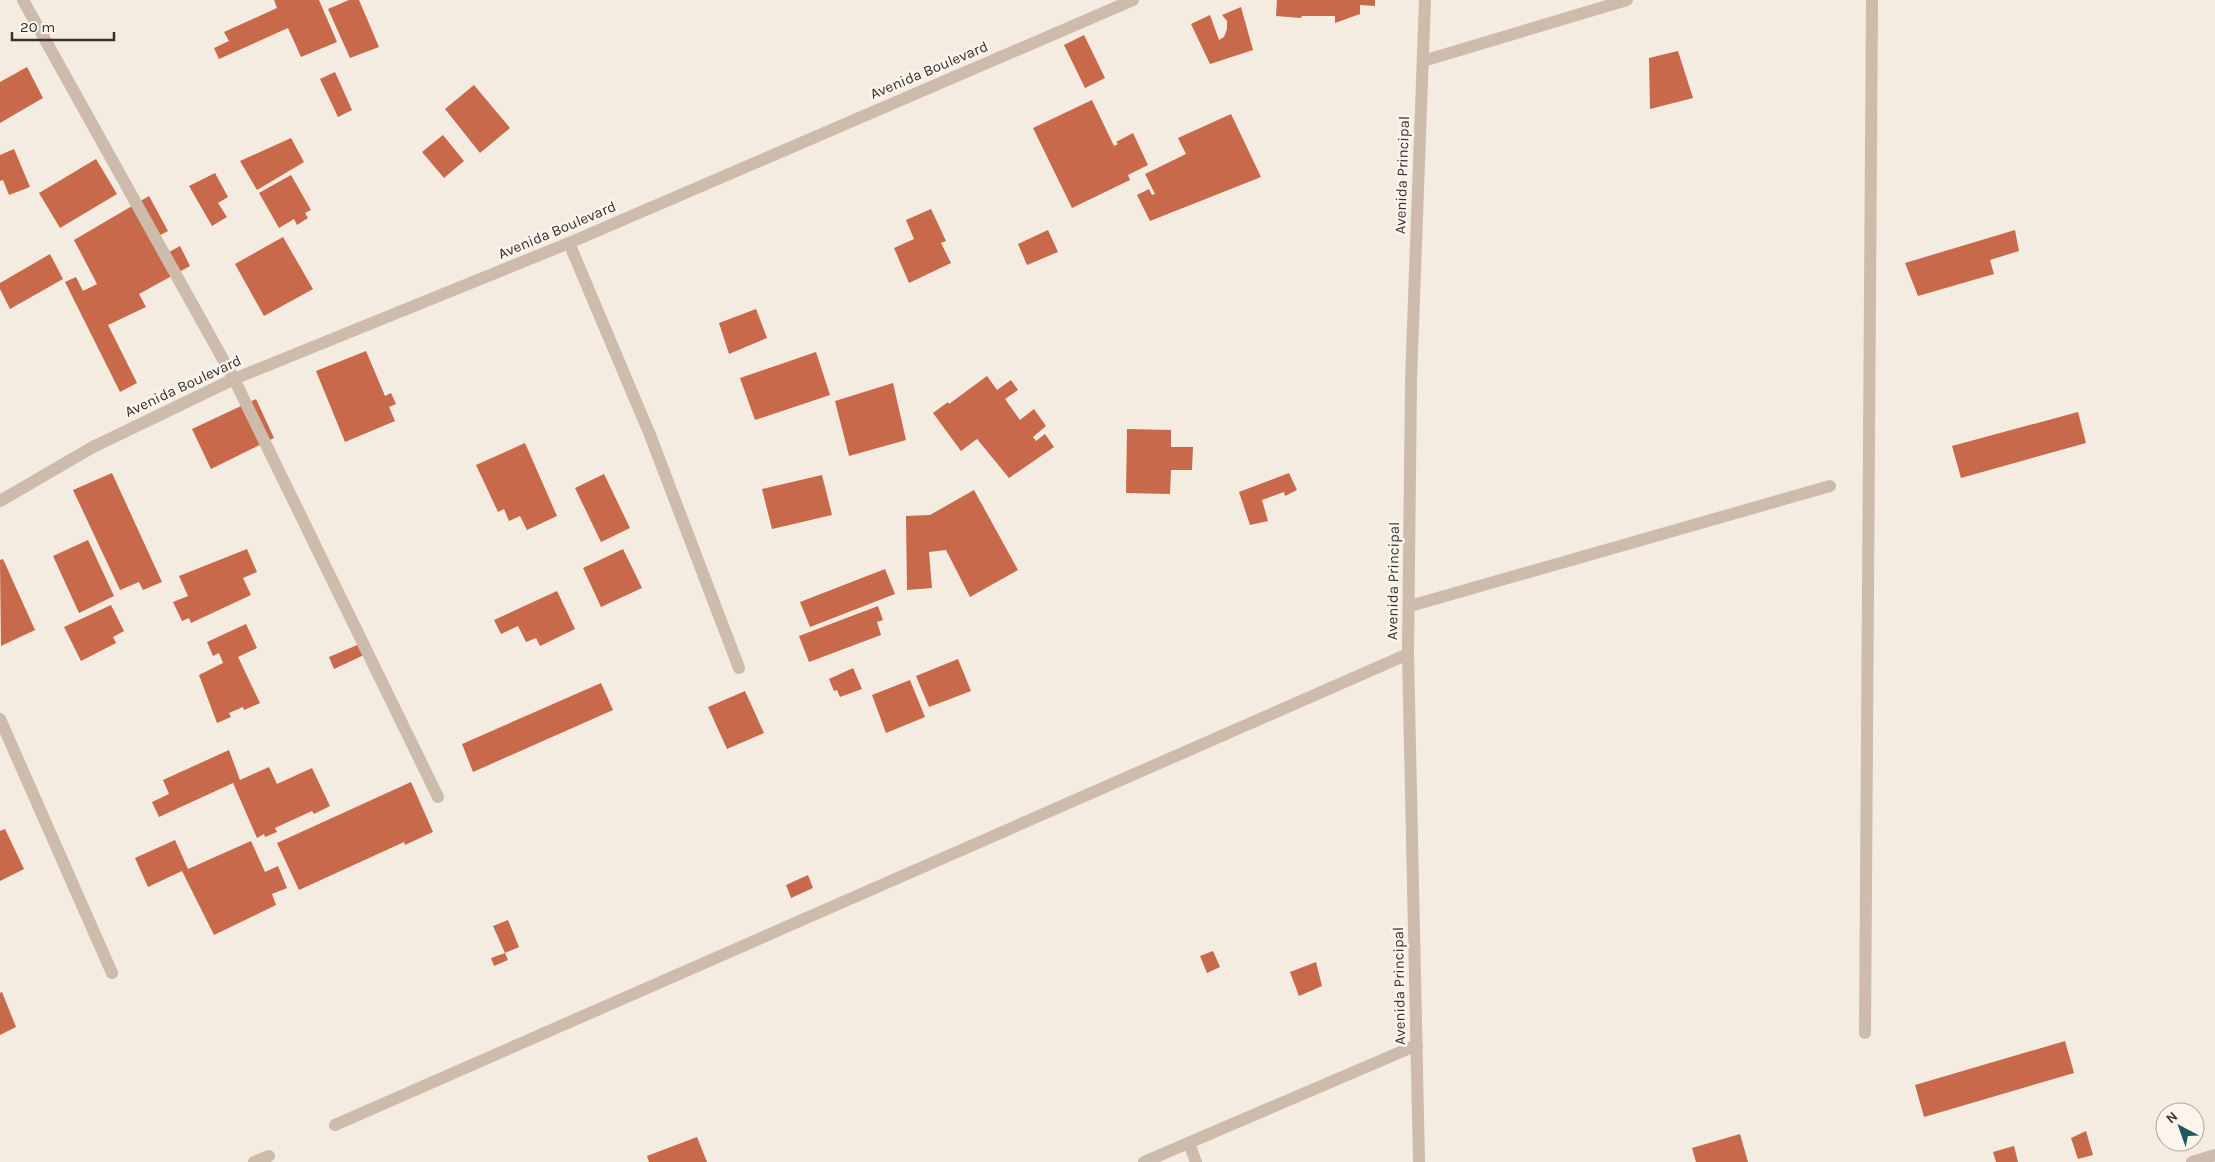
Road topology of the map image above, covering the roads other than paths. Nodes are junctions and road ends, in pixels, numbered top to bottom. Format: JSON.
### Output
{"nodes":[{"id":1,"x":23,"y":0,"type":"edge"},
{"id":2,"x":1133,"y":0,"type":"edge"},
{"id":3,"x":1425,"y":0,"type":"edge"},
{"id":4,"x":1627,"y":0,"type":"edge"},
{"id":5,"x":1872,"y":0,"type":"edge"},
{"id":6,"x":1423,"y":61,"type":"junction"},
{"id":7,"x":569,"y":243,"type":"junction"},
{"id":8,"x":234,"y":380,"type":"junction"},
{"id":9,"x":1830,"y":486,"type":"dead end"},
{"id":10,"x":0,"y":501,"type":"edge"},
{"id":11,"x":1410,"y":606,"type":"junction"},
{"id":12,"x":1408,"y":654,"type":"junction"},
{"id":13,"x":739,"y":668,"type":"dead end"},
{"id":14,"x":0,"y":719,"type":"edge"},
{"id":15,"x":438,"y":797,"type":"dead end"},
{"id":16,"x":112,"y":973,"type":"dead end"},
{"id":17,"x":1865,"y":1033,"type":"dead end"},
{"id":18,"x":1417,"y":1045,"type":"junction"},
{"id":19,"x":335,"y":1124,"type":"dead end"},
{"id":20,"x":1189,"y":1143,"type":"junction"},
{"id":21,"x":269,"y":1156,"type":"dead end"},
{"id":22,"x":2215,"y":1156,"type":"edge"},
{"id":23,"x":254,"y":1162,"type":"edge"},
{"id":24,"x":1144,"y":1162,"type":"edge"},
{"id":25,"x":1196,"y":1162,"type":"edge"},
{"id":26,"x":1419,"y":1162,"type":"edge"},
{"id":27,"x":2192,"y":1162,"type":"edge"}],
"edges":[{"from":1,"to":8,"type":"street"},
{"from":2,"to":7,"type":"street","name":"Avenida Boulevard"},
{"from":3,"to":6,"type":"street","name":"Avenida Principal"},
{"from":4,"to":6,"type":"street"},
{"from":5,"to":17,"type":"street"},
{"from":6,"to":11,"type":"street","name":"Avenida Principal"},
{"from":7,"to":8,"type":"street","name":"Avenida Boulevard"},
{"from":7,"to":13,"type":"street"},
{"from":8,"to":10,"type":"street","name":"Avenida Boulevard"},
{"from":8,"to":15,"type":"street"},
{"from":9,"to":11,"type":"street"},
{"from":11,"to":12,"type":"street","name":"Avenida Principal"},
{"from":12,"to":18,"type":"street","name":"Avenida Principal"},
{"from":12,"to":19,"type":"street"},
{"from":14,"to":16,"type":"street"},
{"from":18,"to":20,"type":"street"},
{"from":18,"to":26,"type":"street","name":"Avenida Principal"},
{"from":20,"to":24,"type":"street"},
{"from":20,"to":25,"type":"street"},
{"from":21,"to":23,"type":"street"},
{"from":22,"to":27,"type":"street"}]}
